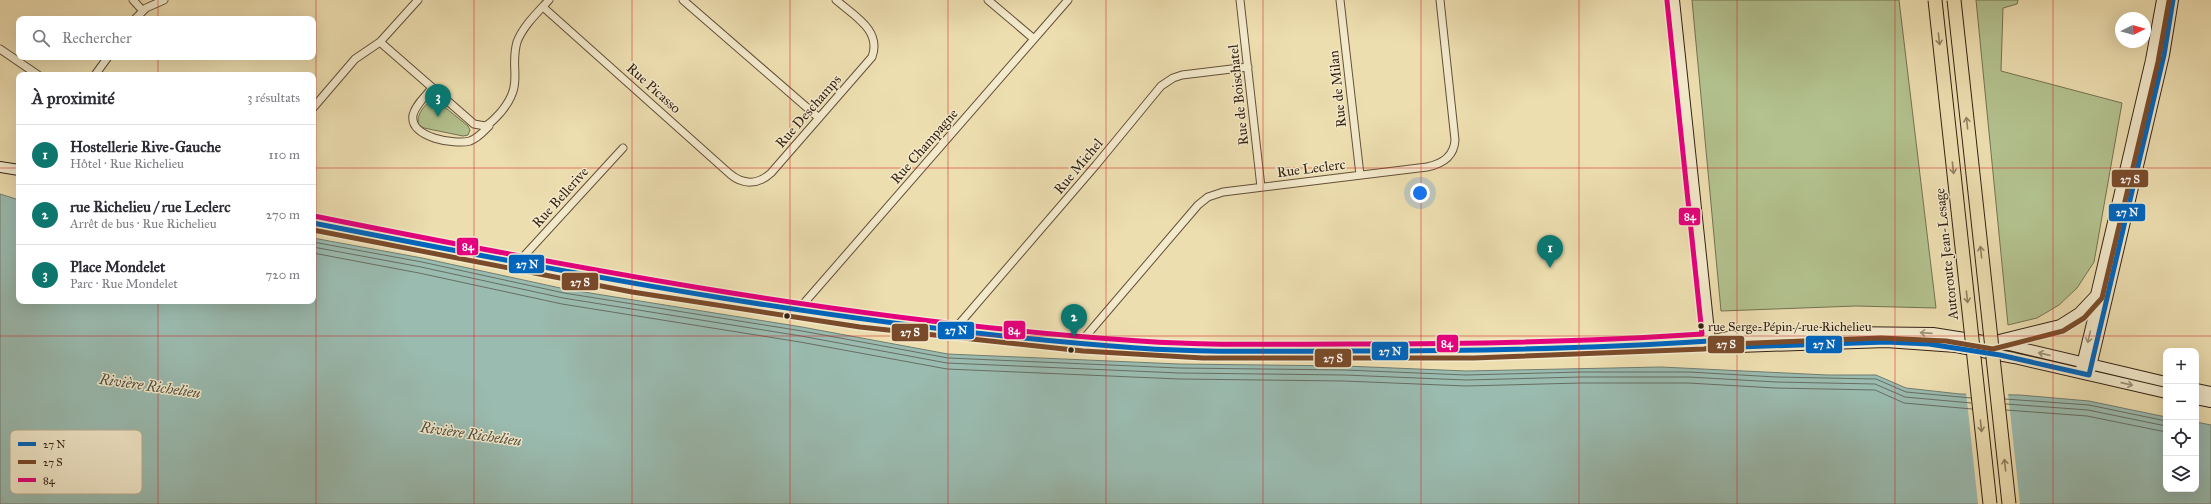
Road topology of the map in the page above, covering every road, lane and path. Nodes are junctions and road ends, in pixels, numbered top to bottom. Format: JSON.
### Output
{"nodes":[{"id":1,"x":133,"y":0,"type":"edge"},
{"id":2,"x":164,"y":0,"type":"edge"},
{"id":3,"x":418,"y":0,"type":"edge"},
{"id":4,"x":549,"y":0,"type":"edge"},
{"id":5,"x":683,"y":0,"type":"edge"},
{"id":6,"x":836,"y":0,"type":"edge"},
{"id":7,"x":988,"y":0,"type":"edge"},
{"id":8,"x":1068,"y":0,"type":"edge"},
{"id":9,"x":1240,"y":0,"type":"edge"},
{"id":10,"x":1340,"y":0,"type":"edge"},
{"id":11,"x":1440,"y":0,"type":"edge"},
{"id":12,"x":1674,"y":0,"type":"edge"},
{"id":13,"x":1935,"y":0,"type":"edge"},
{"id":14,"x":1954,"y":0,"type":"edge"},
{"id":15,"x":2162,"y":0,"type":"edge"},
{"id":16,"x":2173,"y":0,"type":"edge"},
{"id":17,"x":542,"y":7,"type":"junction"},
{"id":18,"x":143,"y":11,"type":"junction"},
{"id":19,"x":138,"y":16,"type":"edge"},
{"id":20,"x":1034,"y":39,"type":"junction"},
{"id":21,"x":380,"y":42,"type":"junction"},
{"id":22,"x":0,"y":49,"type":"edge"},
{"id":23,"x":16,"y":60,"type":"edge"},
{"id":24,"x":16,"y":60,"type":"edge"},
{"id":25,"x":106,"y":60,"type":"edge"},
{"id":26,"x":1248,"y":67,"type":"junction"},
{"id":27,"x":34,"y":72,"type":"edge"},
{"id":28,"x":97,"y":72,"type":"edge"},
{"id":29,"x":432,"y":88,"type":"junction"},
{"id":30,"x":316,"y":104,"type":"edge"},
{"id":31,"x":819,"y":118,"type":"junction"},
{"id":32,"x":492,"y":122,"type":"junction"},
{"id":33,"x":622,"y":148,"type":"dead end"},
{"id":34,"x":0,"y":167,"type":"edge"},
{"id":35,"x":16,"y":170,"type":"edge"},
{"id":36,"x":1360,"y":175,"type":"junction"},
{"id":37,"x":750,"y":182,"type":"joint"},
{"id":38,"x":1261,"y":187,"type":"junction"},
{"id":39,"x":316,"y":225,"type":"edge"},
{"id":40,"x":520,"y":265,"type":"junction"},
{"id":41,"x":2096,"y":295,"type":"junction"},
{"id":42,"x":803,"y":312,"type":"junction"},
{"id":43,"x":958,"y":331,"type":"junction"},
{"id":44,"x":1710,"y":341,"type":"junction"},
{"id":45,"x":1992,"y":342,"type":"junction"},
{"id":46,"x":1084,"y":344,"type":"junction"},
{"id":47,"x":2086,"y":369,"type":"junction"},
{"id":48,"x":2163,"y":382,"type":"edge"},
{"id":49,"x":2199,"y":389,"type":"edge"},
{"id":50,"x":2163,"y":392,"type":"edge"},
{"id":51,"x":2211,"y":392,"type":"edge"},
{"id":52,"x":2199,"y":400,"type":"edge"},
{"id":53,"x":2211,"y":402,"type":"edge"},
{"id":54,"x":1990,"y":504,"type":"edge"},
{"id":55,"x":2009,"y":504,"type":"edge"}],
"edges":[{"from":1,"to":18,"type":"street"},
{"from":2,"to":18,"type":"street"},
{"from":3,"to":21,"type":"street"},
{"from":4,"to":17,"type":"street"},
{"from":5,"to":31,"type":"street"},
{"from":6,"to":31,"type":"street","name":"Rue Deschamps"},
{"from":7,"to":20,"type":"street"},
{"from":8,"to":20,"type":"street","name":"Rue Champagne"},
{"from":9,"to":26,"type":"street","name":"Rue de Boischatel"},
{"from":10,"to":36,"type":"street","name":"Rue de Milan"},
{"from":11,"to":36,"type":"street","name":"Rue Leclerc"},
{"from":12,"to":44,"type":"main road"},
{"from":13,"to":54,"type":"highway","name":"Autoroute Jean-Lesage","one_way":true,"bridge":true},
{"from":55,"to":14,"type":"highway","one_way":true,"bridge":true},
{"from":15,"to":41,"type":"main road"},
{"from":16,"to":47,"type":"main road"},
{"from":17,"to":32,"type":"street"},
{"from":17,"to":37,"type":"street","name":"Rue Picasso"},
{"from":18,"to":19,"type":"street"},
{"from":20,"to":42,"type":"street","name":"Rue Champagne"},
{"from":21,"to":29,"type":"street"},
{"from":21,"to":30,"type":"street"},
{"from":22,"to":24,"type":"street"},
{"from":23,"to":27,"type":"street"},
{"from":25,"to":28,"type":"street"},
{"from":26,"to":38,"type":"street","name":"Rue de Boischatel"},
{"from":26,"to":43,"type":"street","name":"Rue Michel"},
{"from":29,"to":32,"type":"street"},
{"from":29,"to":32,"type":"street"},
{"from":31,"to":37,"type":"street","name":"Rue Deschamps"},
{"from":33,"to":40,"type":"street","name":"Rue Bellerive"},
{"from":34,"to":35,"type":"main road"},
{"from":36,"to":38,"type":"street","name":"Rue Leclerc"},
{"from":38,"to":46,"type":"street","name":"Rue Leclerc"},
{"from":39,"to":40,"type":"main road"},
{"from":40,"to":42,"type":"main road"},
{"from":41,"to":45,"type":"main road"},
{"from":41,"to":47,"type":"main road","one_way":true},
{"from":42,"to":43,"type":"main road"},
{"from":43,"to":46,"type":"main road"},
{"from":45,"to":44,"type":"main road","one_way":true},
{"from":44,"to":46,"type":"main road"},
{"from":44,"to":47,"type":"main road"},
{"from":47,"to":45,"type":"main road","one_way":true},
{"from":47,"to":48,"type":"main road"},
{"from":47,"to":50,"type":"main road","one_way":true},
{"from":49,"to":51,"type":"main road"},
{"from":52,"to":53,"type":"main road"}]}
